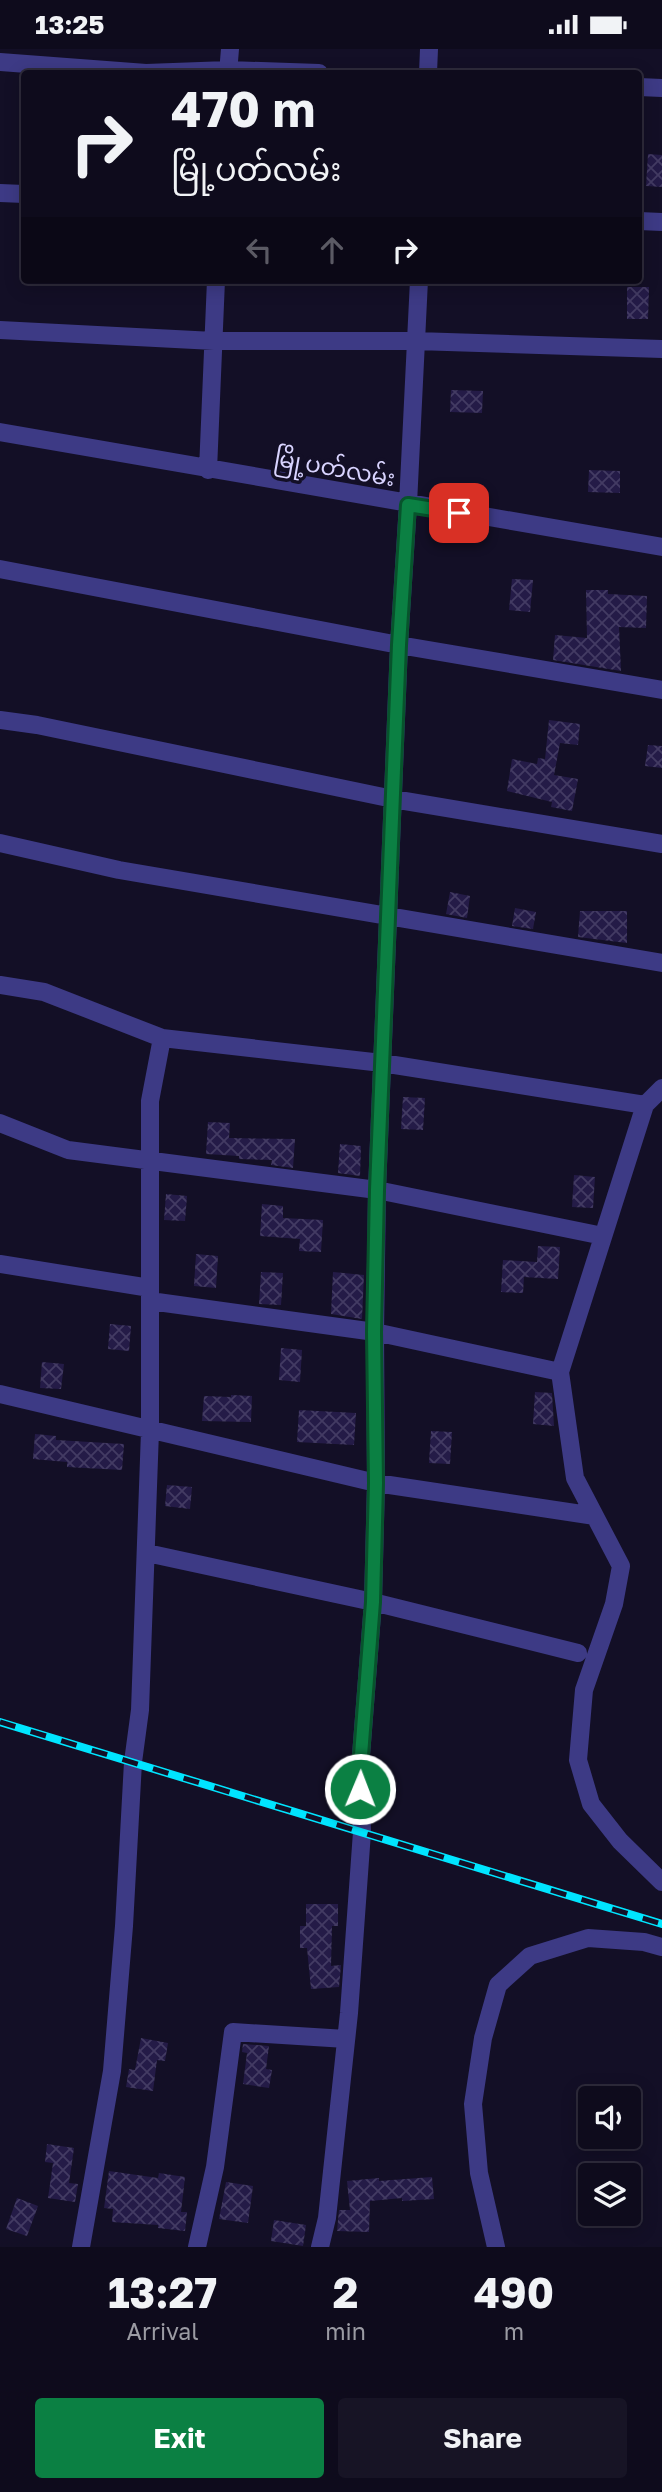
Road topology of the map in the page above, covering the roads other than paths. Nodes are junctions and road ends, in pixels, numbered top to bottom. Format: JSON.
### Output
{"nodes":[{"id":1,"x":230,"y":49,"type":"edge"},
{"id":2,"x":429,"y":49,"type":"edge"},
{"id":3,"x":0,"y":62,"type":"edge"},
{"id":4,"x":106,"y":70,"type":"edge"},
{"id":5,"x":228,"y":70,"type":"edge"},
{"id":6,"x":428,"y":70,"type":"edge"},
{"id":7,"x":642,"y":87,"type":"edge"},
{"id":8,"x":662,"y":88,"type":"edge"},
{"id":9,"x":0,"y":193,"type":"edge"},
{"id":10,"x":21,"y":194,"type":"edge"},
{"id":11,"x":642,"y":221,"type":"edge"},
{"id":12,"x":662,"y":222,"type":"edge"},
{"id":13,"x":216,"y":284,"type":"edge"},
{"id":14,"x":419,"y":284,"type":"edge"},
{"id":15,"x":0,"y":330,"type":"edge"},
{"id":16,"x":214,"y":341,"type":"junction"},
{"id":17,"x":416,"y":341,"type":"junction"},
{"id":18,"x":662,"y":349,"type":"edge"},
{"id":19,"x":0,"y":432,"type":"edge"},
{"id":20,"x":208,"y":470,"type":"junction"},
{"id":21,"x":408,"y":505,"type":"junction"},
{"id":22,"x":662,"y":547,"type":"edge"},
{"id":23,"x":0,"y":569,"type":"edge"},
{"id":24,"x":399,"y":645,"type":"junction"},
{"id":25,"x":662,"y":690,"type":"edge"},
{"id":26,"x":0,"y":720,"type":"edge"},
{"id":27,"x":393,"y":799,"type":"junction"},
{"id":28,"x":0,"y":843,"type":"edge"},
{"id":29,"x":662,"y":844,"type":"edge"},
{"id":30,"x":388,"y":917,"type":"junction"},
{"id":31,"x":662,"y":963,"type":"edge"},
{"id":32,"x":0,"y":985,"type":"edge"},
{"id":33,"x":162,"y":1038,"type":"junction"},
{"id":34,"x":382,"y":1063,"type":"junction"},
{"id":35,"x":662,"y":1087,"type":"edge"},
{"id":36,"x":645,"y":1105,"type":"junction"},
{"id":37,"x":0,"y":1123,"type":"edge"},
{"id":38,"x":150,"y":1161,"type":"junction"},
{"id":39,"x":377,"y":1190,"type":"junction"},
{"id":40,"x":603,"y":1236,"type":"junction"},
{"id":41,"x":0,"y":1264,"type":"edge"},
{"id":42,"x":150,"y":1295,"type":"junction"},
{"id":43,"x":374,"y":1332,"type":"junction"},
{"id":44,"x":560,"y":1372,"type":"junction"},
{"id":45,"x":0,"y":1394,"type":"edge"},
{"id":46,"x":150,"y":1431,"type":"junction"},
{"id":47,"x":376,"y":1483,"type":"junction"},
{"id":48,"x":595,"y":1516,"type":"junction"},
{"id":49,"x":147,"y":1553,"type":"junction"},
{"id":50,"x":373,"y":1602,"type":"junction"},
{"id":51,"x":578,"y":1653,"type":"dead end"},
{"id":52,"x":662,"y":1882,"type":"edge"},
{"id":53,"x":662,"y":1947,"type":"edge"},
{"id":54,"x":346,"y":2039,"type":"junction"},
{"id":55,"x":81,"y":2247,"type":"edge"},
{"id":56,"x":197,"y":2247,"type":"edge"},
{"id":57,"x":320,"y":2247,"type":"edge"},
{"id":58,"x":496,"y":2247,"type":"edge"}],
"edges":[{"from":1,"to":5,"type":"street"},
{"from":2,"to":6,"type":"street"},
{"from":3,"to":4,"type":"street"},
{"from":7,"to":8,"type":"street"},
{"from":9,"to":10,"type":"street"},
{"from":11,"to":12,"type":"street"},
{"from":13,"to":16,"type":"street"},
{"from":14,"to":17,"type":"street"},
{"from":15,"to":16,"type":"street"},
{"from":16,"to":17,"type":"street"},
{"from":16,"to":20,"type":"street"},
{"from":17,"to":18,"type":"street"},
{"from":17,"to":21,"type":"street"},
{"from":19,"to":20,"type":"street","name":"မြို့ပတ်လမ်း"},
{"from":20,"to":21,"type":"street","name":"မြို့ပတ်လမ်း"},
{"from":21,"to":22,"type":"street","name":"မြို့ပတ်လမ်း"},
{"from":21,"to":24,"type":"street"},
{"from":23,"to":24,"type":"street"},
{"from":24,"to":25,"type":"street"},
{"from":24,"to":27,"type":"street"},
{"from":26,"to":27,"type":"street"},
{"from":27,"to":29,"type":"street"},
{"from":27,"to":30,"type":"street"},
{"from":28,"to":30,"type":"street"},
{"from":30,"to":31,"type":"street"},
{"from":30,"to":34,"type":"street"},
{"from":32,"to":33,"type":"street"},
{"from":33,"to":34,"type":"street"},
{"from":33,"to":38,"type":"street"},
{"from":34,"to":36,"type":"street"},
{"from":34,"to":39,"type":"street"},
{"from":35,"to":36,"type":"street"},
{"from":36,"to":40,"type":"street"},
{"from":37,"to":38,"type":"street"},
{"from":38,"to":39,"type":"street"},
{"from":38,"to":42,"type":"street"},
{"from":39,"to":40,"type":"street"},
{"from":39,"to":43,"type":"street"},
{"from":40,"to":44,"type":"street"},
{"from":41,"to":42,"type":"street"},
{"from":42,"to":43,"type":"street"},
{"from":42,"to":46,"type":"street"},
{"from":43,"to":44,"type":"street"},
{"from":43,"to":47,"type":"street"},
{"from":44,"to":48,"type":"street"},
{"from":45,"to":46,"type":"street"},
{"from":46,"to":47,"type":"street"},
{"from":46,"to":49,"type":"street"},
{"from":47,"to":48,"type":"street"},
{"from":47,"to":50,"type":"street"},
{"from":48,"to":52,"type":"street"},
{"from":49,"to":50,"type":"street"},
{"from":49,"to":55,"type":"street"},
{"from":50,"to":51,"type":"street"},
{"from":50,"to":54,"type":"street"},
{"from":53,"to":58,"type":"street"},
{"from":54,"to":56,"type":"street"},
{"from":54,"to":57,"type":"street"}]}
